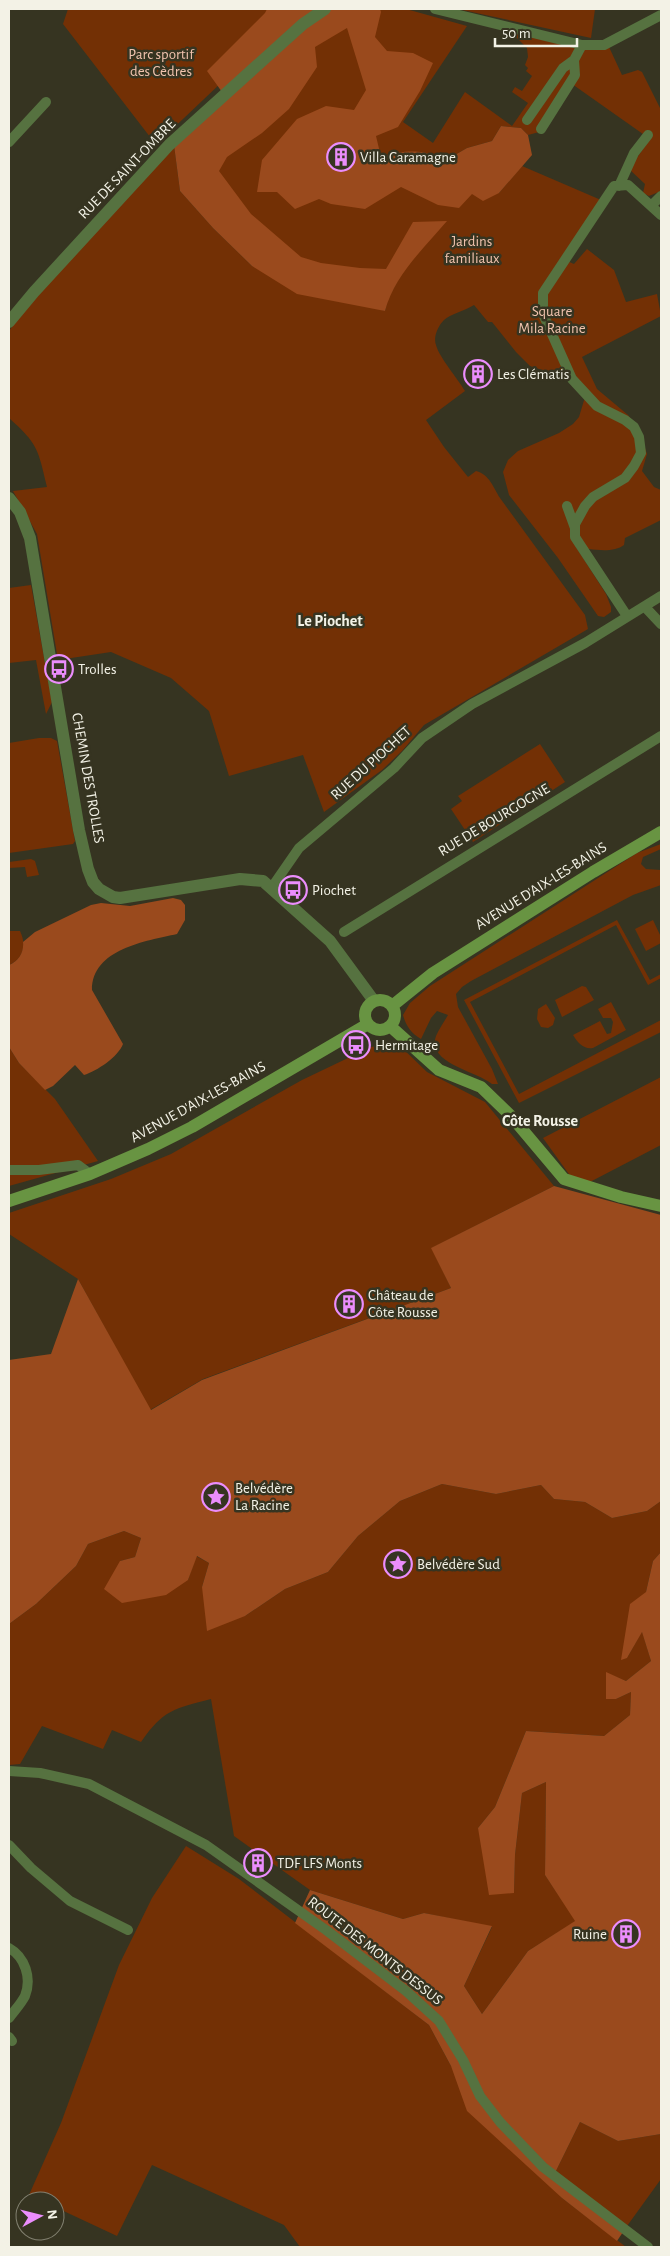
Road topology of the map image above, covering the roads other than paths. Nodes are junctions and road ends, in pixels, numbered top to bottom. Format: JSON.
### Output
{"nodes":[{"id":1,"x":325,"y":9,"type":"edge"},
{"id":2,"x":434,"y":9,"type":"edge"},
{"id":3,"x":661,"y":15,"type":"edge"},
{"id":4,"x":582,"y":45,"type":"junction"},
{"id":5,"x":574,"y":60,"type":"junction"},
{"id":6,"x":46,"y":102,"type":"dead end"},
{"id":7,"x":527,"y":120,"type":"dead end"},
{"id":8,"x":541,"y":129,"type":"dead end"},
{"id":9,"x":648,"y":135,"type":"dead end"},
{"id":10,"x":9,"y":142,"type":"edge"},
{"id":11,"x":619,"y":186,"type":"junction"},
{"id":12,"x":661,"y":196,"type":"edge"},
{"id":13,"x":652,"y":205,"type":"junction"},
{"id":14,"x":661,"y":215,"type":"edge"},
{"id":15,"x":9,"y":322,"type":"edge"},
{"id":16,"x":9,"y":498,"type":"edge"},
{"id":17,"x":567,"y":506,"type":"dead end"},
{"id":18,"x":575,"y":528,"type":"junction"},
{"id":19,"x":661,"y":596,"type":"edge"},
{"id":20,"x":645,"y":607,"type":"junction"},
{"id":21,"x":627,"y":616,"type":"junction"},
{"id":22,"x":661,"y":624,"type":"edge"},
{"id":23,"x":661,"y":736,"type":"edge"},
{"id":24,"x":661,"y":832,"type":"edge"},
{"id":25,"x":272,"y":887,"type":"junction"},
{"id":26,"x":344,"y":932,"type":"dead end"},
{"id":27,"x":374,"y":1001,"type":"junction"},
{"id":28,"x":392,"y":1006,"type":"junction"},
{"id":29,"x":368,"y":1024,"type":"junction"},
{"id":30,"x":390,"y":1026,"type":"junction"},
{"id":31,"x":9,"y":1170,"type":"edge"},
{"id":32,"x":90,"y":1174,"type":"junction"},
{"id":33,"x":9,"y":1201,"type":"edge"},
{"id":34,"x":661,"y":1206,"type":"edge"},
{"id":35,"x":9,"y":1772,"type":"edge"},
{"id":36,"x":9,"y":1845,"type":"edge"},
{"id":37,"x":128,"y":1930,"type":"dead end"},
{"id":38,"x":9,"y":1948,"type":"edge"},
{"id":39,"x":9,"y":2018,"type":"edge"},
{"id":40,"x":648,"y":2247,"type":"edge"}],
"edges":[{"from":1,"to":15,"type":"street","name":"RUE DE SAINT-OMBRE"},
{"from":2,"to":4,"type":"street"},
{"from":3,"to":4,"type":"street"},
{"from":4,"to":5,"type":"street"},
{"from":5,"to":7,"type":"street"},
{"from":5,"to":8,"type":"street"},
{"from":6,"to":10,"type":"street"},
{"from":9,"to":11,"type":"street"},
{"from":11,"to":13,"type":"street"},
{"from":11,"to":18,"type":"street"},
{"from":12,"to":13,"type":"street"},
{"from":13,"to":14,"type":"street"},
{"from":16,"to":25,"type":"street","name":"CHEMIN DES TROLLES"},
{"from":17,"to":18,"type":"street"},
{"from":18,"to":21,"type":"street"},
{"from":19,"to":20,"type":"street","name":"RUE DU PIOCHET"},
{"from":20,"to":21,"type":"street","name":"RUE DU PIOCHET"},
{"from":20,"to":22,"type":"street"},
{"from":21,"to":25,"type":"street","name":"RUE DU PIOCHET"},
{"from":23,"to":26,"type":"street","name":"RUE DE BOURGOGNE"},
{"from":24,"to":28,"type":"main road","name":"AVENUE D'AIX-LES-BAINS"},
{"from":25,"to":27,"type":"street"},
{"from":27,"to":28,"type":"main road"},
{"from":27,"to":29,"type":"main road"},
{"from":28,"to":30,"type":"main road"},
{"from":29,"to":30,"type":"main road"},
{"from":29,"to":32,"type":"main road","name":"AVENUE D'AIX-LES-BAINS"},
{"from":30,"to":34,"type":"main road"},
{"from":31,"to":32,"type":"street"},
{"from":32,"to":33,"type":"main road","name":"AVENUE D'AIX-LES-BAINS"},
{"from":35,"to":40,"type":"street","name":"ROUTE DES MONTS DESSUS"},
{"from":36,"to":37,"type":"street"},
{"from":38,"to":39,"type":"street"}]}
